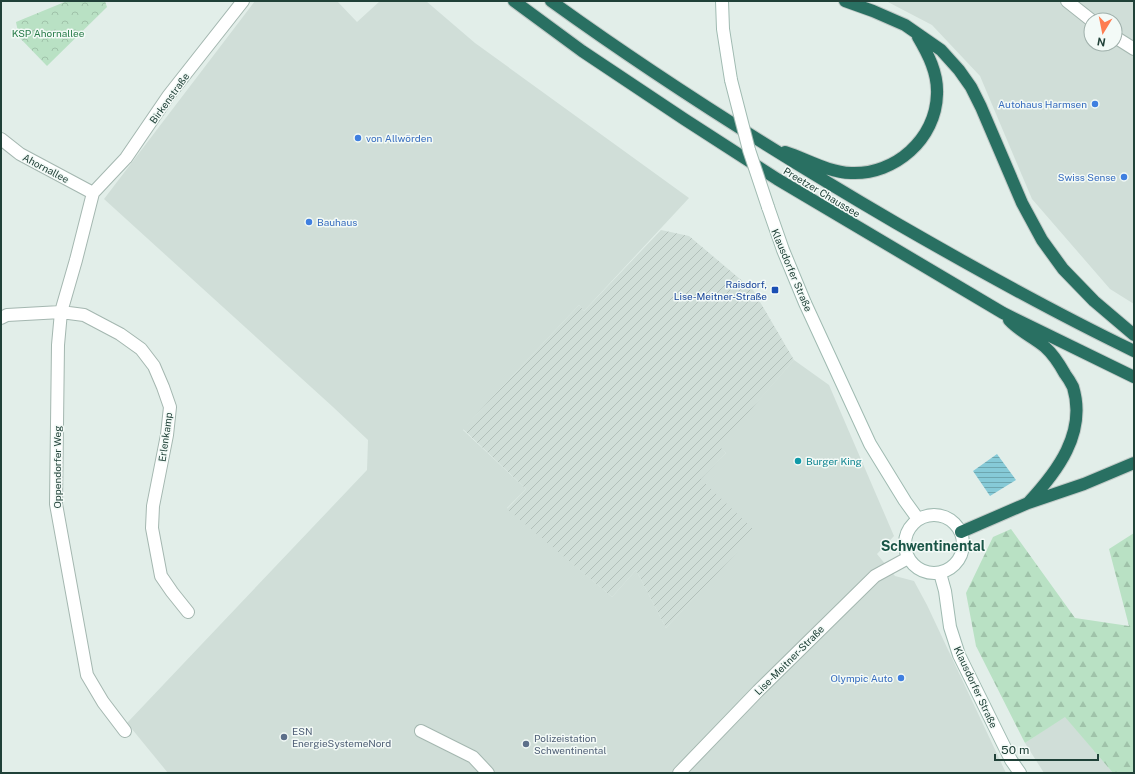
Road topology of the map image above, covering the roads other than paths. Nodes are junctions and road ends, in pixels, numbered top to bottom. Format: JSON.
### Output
{"nodes":[{"id":1,"x":243,"y":1,"type":"edge"},
{"id":2,"x":514,"y":1,"type":"edge"},
{"id":3,"x":551,"y":1,"type":"edge"},
{"id":4,"x":722,"y":1,"type":"edge"},
{"id":5,"x":845,"y":1,"type":"edge"},
{"id":6,"x":1067,"y":1,"type":"edge"},
{"id":7,"x":1083,"y":14,"type":"edge"},
{"id":8,"x":915,"y":33,"type":"junction"},
{"id":9,"x":1123,"y":42,"type":"edge"},
{"id":10,"x":1134,"y":49,"type":"edge"},
{"id":11,"x":1,"y":139,"type":"edge"},
{"id":12,"x":766,"y":145,"type":"junction"},
{"id":13,"x":93,"y":193,"type":"junction"},
{"id":14,"x":61,"y":312,"type":"junction"},
{"id":15,"x":1003,"y":313,"type":"junction"},
{"id":16,"x":1,"y":318,"type":"edge"},
{"id":17,"x":1134,"y":335,"type":"edge"},
{"id":18,"x":1134,"y":351,"type":"edge"},
{"id":19,"x":1134,"y":377,"type":"edge"},
{"id":20,"x":1134,"y":463,"type":"edge"},
{"id":21,"x":1028,"y":503,"type":"junction"},
{"id":22,"x":918,"y":519,"type":"junction"},
{"id":23,"x":961,"y":532,"type":"junction"},
{"id":24,"x":908,"y":558,"type":"junction"},
{"id":25,"x":940,"y":573,"type":"junction"},
{"id":26,"x":188,"y":612,"type":"dead end"},
{"id":27,"x":125,"y":731,"type":"dead end"},
{"id":28,"x":421,"y":731,"type":"dead end"},
{"id":29,"x":488,"y":773,"type":"edge"},
{"id":30,"x":679,"y":773,"type":"edge"},
{"id":31,"x":1020,"y":773,"type":"edge"}],
"edges":[{"from":1,"to":13,"type":"street","name":"Birkenstraße"},
{"from":2,"to":15,"type":"highway","name":"Preetzer Chaussee"},
{"from":3,"to":12,"type":"highway","name":"Preetzer Chaussee"},
{"from":4,"to":22,"type":"street","name":"Klausdorfer Straße","bridge":true},
{"from":5,"to":8,"type":"highway"},
{"from":6,"to":7,"type":"street"},
{"from":8,"to":12,"type":"highway"},
{"from":8,"to":17,"type":"highway"},
{"from":9,"to":10,"type":"street"},
{"from":11,"to":13,"type":"street","name":"Ahornallee"},
{"from":12,"to":18,"type":"highway","name":"Preetzer Chaussee"},
{"from":13,"to":14,"type":"street","name":"Oppendorfer Weg"},
{"from":14,"to":16,"type":"street","name":"Erlenkamp"},
{"from":14,"to":26,"type":"street","name":"Erlenkamp"},
{"from":14,"to":27,"type":"street","name":"Oppendorfer Weg"},
{"from":15,"to":19,"type":"highway","name":"Preetzer Chaussee"},
{"from":15,"to":21,"type":"highway"},
{"from":20,"to":21,"type":"highway"},
{"from":21,"to":23,"type":"highway"},
{"from":22,"to":23,"type":"street"},
{"from":22,"to":24,"type":"street"},
{"from":23,"to":25,"type":"street"},
{"from":24,"to":25,"type":"street"},
{"from":24,"to":30,"type":"street","name":"Lise-Meitner-Straße"},
{"from":25,"to":31,"type":"street","name":"Klausdorfer Straße"},
{"from":28,"to":29,"type":"street"}]}
